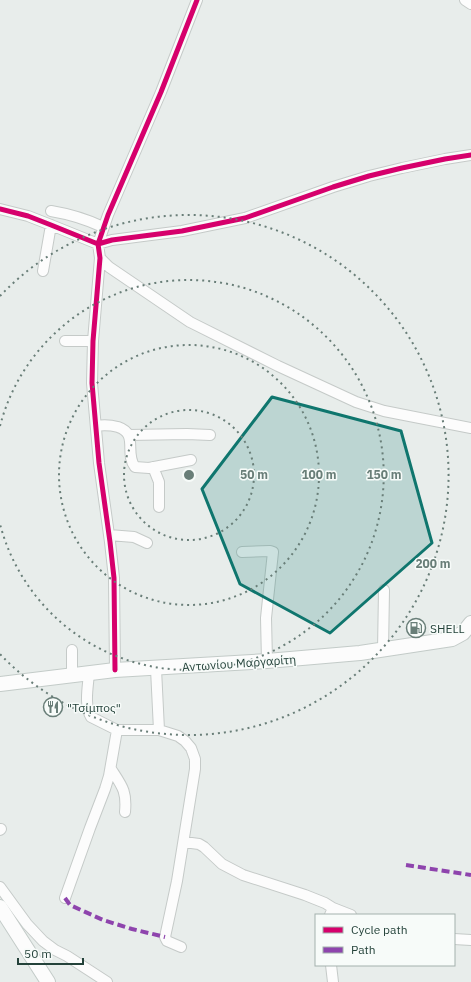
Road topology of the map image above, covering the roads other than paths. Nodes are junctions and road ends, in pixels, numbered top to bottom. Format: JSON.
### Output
{"nodes":[{"id":1,"x":197,"y":0,"type":"edge"},
{"id":2,"x":465,"y":0,"type":"edge"},
{"id":3,"x":471,"y":4,"type":"edge"},
{"id":4,"x":471,"y":155,"type":"edge"},
{"id":5,"x":0,"y":209,"type":"edge"},
{"id":6,"x":51,"y":211,"type":"dead end"},
{"id":7,"x":51,"y":225,"type":"junction"},
{"id":8,"x":103,"y":227,"type":"junction"},
{"id":9,"x":98,"y":244,"type":"junction"},
{"id":10,"x":100,"y":258,"type":"junction"},
{"id":11,"x":43,"y":271,"type":"dead end"},
{"id":12,"x":65,"y":341,"type":"dead end"},
{"id":13,"x":93,"y":341,"type":"junction"},
{"id":14,"x":96,"y":426,"type":"junction"},
{"id":15,"x":471,"y":428,"type":"edge"},
{"id":16,"x":129,"y":435,"type":"junction"},
{"id":17,"x":210,"y":435,"type":"dead end"},
{"id":18,"x":191,"y":460,"type":"dead end"},
{"id":19,"x":153,"y":467,"type":"junction"},
{"id":20,"x":159,"y":507,"type":"dead end"},
{"id":21,"x":109,"y":534,"type":"junction"},
{"id":22,"x":147,"y":543,"type":"dead end"},
{"id":23,"x":242,"y":552,"type":"dead end"},
{"id":24,"x":384,"y":590,"type":"dead end"},
{"id":25,"x":471,"y":625,"type":"edge"},
{"id":26,"x":72,"y":650,"type":"dead end"},
{"id":27,"x":383,"y":650,"type":"junction"},
{"id":28,"x":267,"y":661,"type":"junction"},
{"id":29,"x":156,"y":668,"type":"junction"},
{"id":30,"x":116,"y":670,"type":"junction"},
{"id":31,"x":89,"y":673,"type":"junction"},
{"id":32,"x":72,"y":675,"type":"junction"},
{"id":33,"x":0,"y":684,"type":"edge"},
{"id":34,"x":118,"y":730,"type":"junction"},
{"id":35,"x":159,"y":730,"type":"junction"},
{"id":36,"x":110,"y":769,"type":"junction"},
{"id":37,"x":125,"y":812,"type":"dead end"},
{"id":38,"x":184,"y":842,"type":"junction"},
{"id":39,"x":0,"y":887,"type":"edge"},
{"id":40,"x":66,"y":898,"type":"dead end"},
{"id":41,"x":0,"y":907,"type":"edge"},
{"id":42,"x":331,"y":911,"type":"edge"},
{"id":43,"x":346,"y":914,"type":"edge"},
{"id":44,"x":455,"y":939,"type":"edge"},
{"id":45,"x":471,"y":940,"type":"edge"},
{"id":46,"x":181,"y":947,"type":"dead end"},
{"id":47,"x":332,"y":966,"type":"edge"},
{"id":48,"x":48,"y":982,"type":"edge"},
{"id":49,"x":107,"y":982,"type":"edge"},
{"id":50,"x":333,"y":982,"type":"edge"}],
"edges":[{"from":1,"to":8,"type":"street"},
{"from":2,"to":3,"type":"street"},
{"from":4,"to":9,"type":"street"},
{"from":5,"to":7,"type":"street"},
{"from":6,"to":8,"type":"street"},
{"from":7,"to":9,"type":"street"},
{"from":7,"to":11,"type":"street"},
{"from":8,"to":9,"type":"street"},
{"from":9,"to":10,"type":"street"},
{"from":10,"to":13,"type":"street"},
{"from":10,"to":15,"type":"street"},
{"from":12,"to":13,"type":"street"},
{"from":13,"to":14,"type":"street"},
{"from":14,"to":16,"type":"street"},
{"from":14,"to":21,"type":"street"},
{"from":16,"to":17,"type":"street"},
{"from":16,"to":19,"type":"street"},
{"from":18,"to":19,"type":"street"},
{"from":19,"to":20,"type":"street"},
{"from":21,"to":22,"type":"street"},
{"from":21,"to":30,"type":"street"},
{"from":23,"to":28,"type":"street"},
{"from":24,"to":27,"type":"street"},
{"from":25,"to":27,"type":"street","name":"Αντωνίου Μαργαρίτη"},
{"from":26,"to":32,"type":"street"},
{"from":27,"to":28,"type":"street","name":"Αντωνίου Μαργαρίτη"},
{"from":28,"to":29,"type":"street","name":"Αντωνίου Μαργαρίτη"},
{"from":29,"to":30,"type":"street","name":"Αντωνίου Μαργαρίτη"},
{"from":29,"to":35,"type":"street"},
{"from":30,"to":31,"type":"street","name":"Αντωνίου Μαργαρίτη"},
{"from":31,"to":32,"type":"street","name":"Αντωνίου Μαργαρίτη"},
{"from":31,"to":34,"type":"street"},
{"from":32,"to":33,"type":"street","name":"Αντωνίου Μαργαρίτη"},
{"from":34,"to":35,"type":"street"},
{"from":34,"to":36,"type":"street"},
{"from":35,"to":38,"type":"street"},
{"from":36,"to":37,"type":"street"},
{"from":36,"to":40,"type":"street"},
{"from":38,"to":42,"type":"street"},
{"from":38,"to":46,"type":"street"},
{"from":39,"to":49,"type":"street"},
{"from":41,"to":48,"type":"street"},
{"from":42,"to":43,"type":"street"},
{"from":44,"to":45,"type":"street"},
{"from":47,"to":50,"type":"street"}]}
